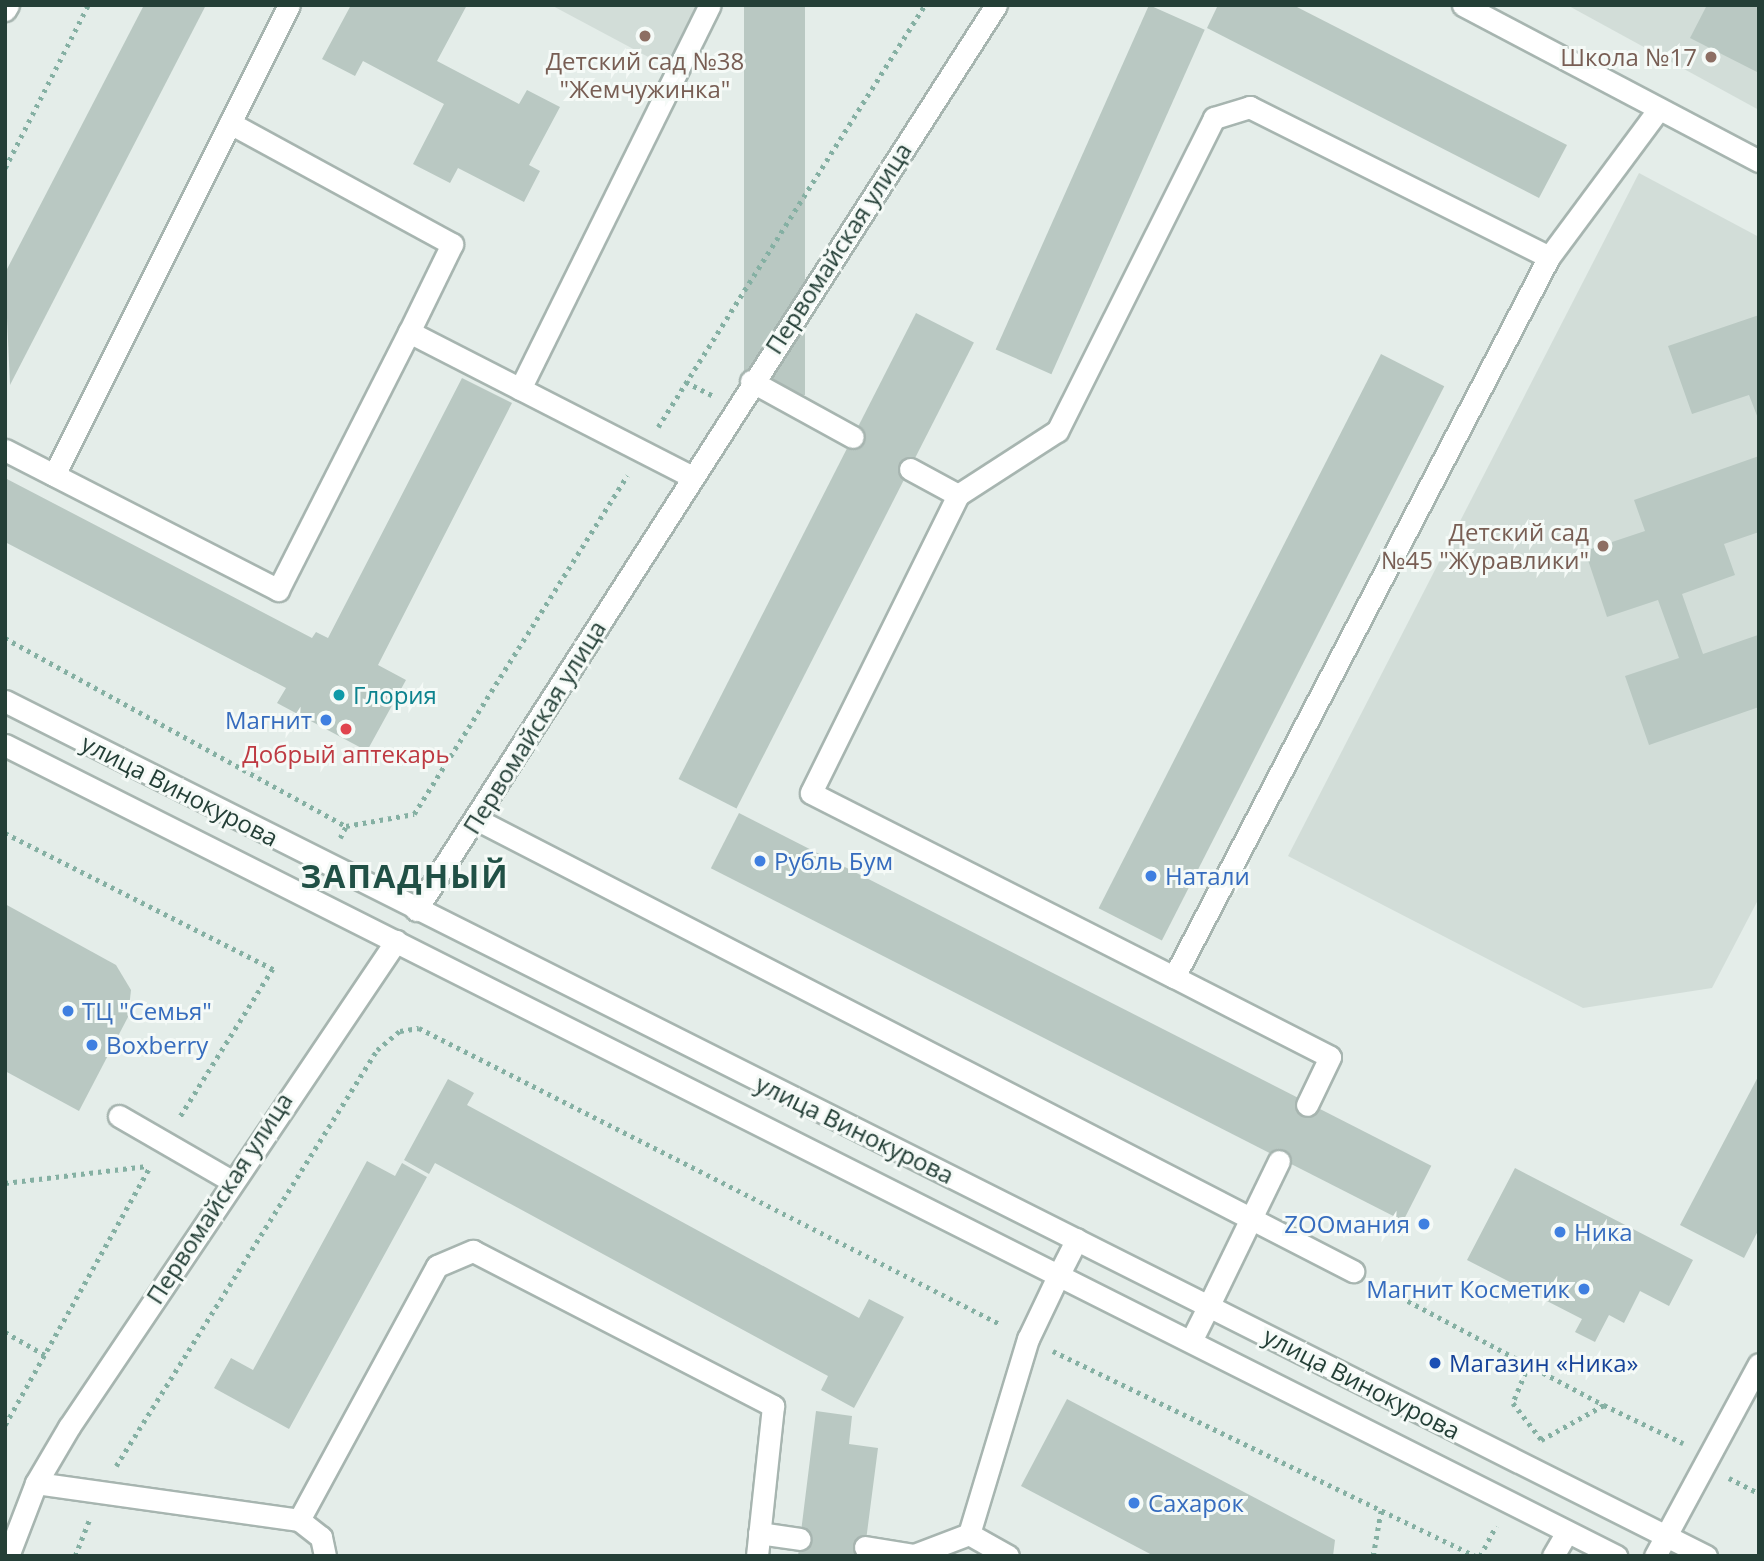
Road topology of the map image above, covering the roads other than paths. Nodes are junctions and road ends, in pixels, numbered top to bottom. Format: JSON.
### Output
{"nodes":[{"id":1,"x":289,"y":5,"type":"edge"},
{"id":2,"x":710,"y":5,"type":"edge"},
{"id":3,"x":996,"y":5,"type":"edge"},
{"id":4,"x":1463,"y":5,"type":"edge"},
{"id":5,"x":1659,"y":109,"type":"junction"},
{"id":6,"x":230,"y":123,"type":"junction"},
{"id":7,"x":1757,"y":155,"type":"edge"},
{"id":8,"x":1549,"y":257,"type":"junction"},
{"id":9,"x":409,"y":332,"type":"junction"},
{"id":10,"x":751,"y":381,"type":"junction"},
{"id":11,"x":520,"y":389,"type":"junction"},
{"id":12,"x":853,"y":437,"type":"dead end"},
{"id":13,"x":5,"y":450,"type":"edge"},
{"id":14,"x":910,"y":469,"type":"dead end"},
{"id":15,"x":54,"y":475,"type":"junction"},
{"id":16,"x":692,"y":477,"type":"junction"},
{"id":17,"x":958,"y":495,"type":"junction"},
{"id":18,"x":5,"y":701,"type":"edge"},
{"id":19,"x":5,"y":745,"type":"edge"},
{"id":20,"x":476,"y":819,"type":"junction"},
{"id":21,"x":416,"y":910,"type":"junction"},
{"id":22,"x":396,"y":941,"type":"junction"},
{"id":23,"x":1174,"y":977,"type":"junction"},
{"id":24,"x":1307,"y":1105,"type":"dead end"},
{"id":25,"x":119,"y":1116,"type":"dead end"},
{"id":26,"x":1279,"y":1161,"type":"dead end"},
{"id":27,"x":230,"y":1180,"type":"junction"},
{"id":28,"x":1250,"y":1219,"type":"junction"},
{"id":29,"x":1077,"y":1239,"type":"junction"},
{"id":30,"x":1353,"y":1271,"type":"road end"},
{"id":31,"x":1059,"y":1274,"type":"junction"},
{"id":32,"x":1209,"y":1306,"type":"junction"},
{"id":33,"x":1191,"y":1341,"type":"junction"},
{"id":34,"x":1759,"y":1364,"type":"edge"},
{"id":35,"x":36,"y":1483,"type":"junction"},
{"id":36,"x":299,"y":1520,"type":"junction"},
{"id":37,"x":1567,"y":1532,"type":"junction"},
{"id":38,"x":760,"y":1533,"type":"junction"},
{"id":39,"x":969,"y":1534,"type":"junction"},
{"id":40,"x":1666,"y":1536,"type":"junction"},
{"id":41,"x":800,"y":1539,"type":"dead end"},
{"id":42,"x":865,"y":1548,"type":"dead end"},
{"id":43,"x":8,"y":1556,"type":"edge"},
{"id":44,"x":325,"y":1556,"type":"edge"},
{"id":45,"x":757,"y":1556,"type":"edge"},
{"id":46,"x":1008,"y":1556,"type":"edge"},
{"id":47,"x":1553,"y":1556,"type":"edge"},
{"id":48,"x":1616,"y":1556,"type":"edge"},
{"id":49,"x":1655,"y":1556,"type":"edge"},
{"id":50,"x":1706,"y":1556,"type":"edge"}],
"edges":[{"from":1,"to":6,"type":"main road"},
{"from":2,"to":11,"type":"main road"},
{"from":3,"to":10,"type":"main road","name":"Первомайская улица"},
{"from":4,"to":5,"type":"main road"},
{"from":5,"to":7,"type":"main road"},
{"from":5,"to":8,"type":"main road"},
{"from":6,"to":9,"type":"main road"},
{"from":6,"to":15,"type":"main road"},
{"from":8,"to":17,"type":"main road"},
{"from":8,"to":23,"type":"main road"},
{"from":9,"to":11,"type":"main road"},
{"from":9,"to":15,"type":"main road"},
{"from":10,"to":12,"type":"main road"},
{"from":10,"to":16,"type":"main road","name":"Первомайская улица"},
{"from":11,"to":16,"type":"main road"},
{"from":13,"to":15,"type":"main road"},
{"from":14,"to":17,"type":"main road"},
{"from":16,"to":20,"type":"main road","name":"Первомайская улица"},
{"from":17,"to":23,"type":"main road"},
{"from":18,"to":21,"type":"main road","name":"улица Винокурова"},
{"from":19,"to":22,"type":"main road","name":"улица Винокурова"},
{"from":20,"to":21,"type":"main road","name":"Первомайская улица"},
{"from":20,"to":28,"type":"main road"},
{"from":21,"to":22,"type":"main road","name":"Первомайская улица"},
{"from":21,"to":29,"type":"main road","name":"улица Винокурова"},
{"from":22,"to":27,"type":"main road","name":"Первомайская улица"},
{"from":22,"to":31,"type":"main road","name":"улица Винокурова"},
{"from":23,"to":24,"type":"main road"},
{"from":25,"to":27,"type":"main road"},
{"from":26,"to":28,"type":"main road"},
{"from":27,"to":35,"type":"main road","name":"Первомайская улица"},
{"from":28,"to":30,"type":"main road"},
{"from":28,"to":32,"type":"main road"},
{"from":29,"to":31,"type":"main road"},
{"from":29,"to":32,"type":"main road","name":"улица Винокурова"},
{"from":31,"to":33,"type":"main road","name":"улица Винокурова"},
{"from":31,"to":39,"type":"main road"},
{"from":32,"to":33,"type":"main road"},
{"from":32,"to":40,"type":"main road","name":"улица Винокурова"},
{"from":33,"to":37,"type":"main road","name":"улица Винокурова"},
{"from":34,"to":40,"type":"main road"},
{"from":35,"to":36,"type":"main road"},
{"from":35,"to":43,"type":"main road","name":"Первомайская улица"},
{"from":36,"to":38,"type":"main road"},
{"from":36,"to":44,"type":"main road"},
{"from":37,"to":47,"type":"main road"},
{"from":37,"to":48,"type":"main road","name":"улица Винокурова"},
{"from":38,"to":41,"type":"main road"},
{"from":38,"to":45,"type":"main road"},
{"from":39,"to":42,"type":"main road"},
{"from":39,"to":46,"type":"main road"},
{"from":40,"to":49,"type":"main road"},
{"from":40,"to":50,"type":"main road","name":"улица Винокурова"}]}
